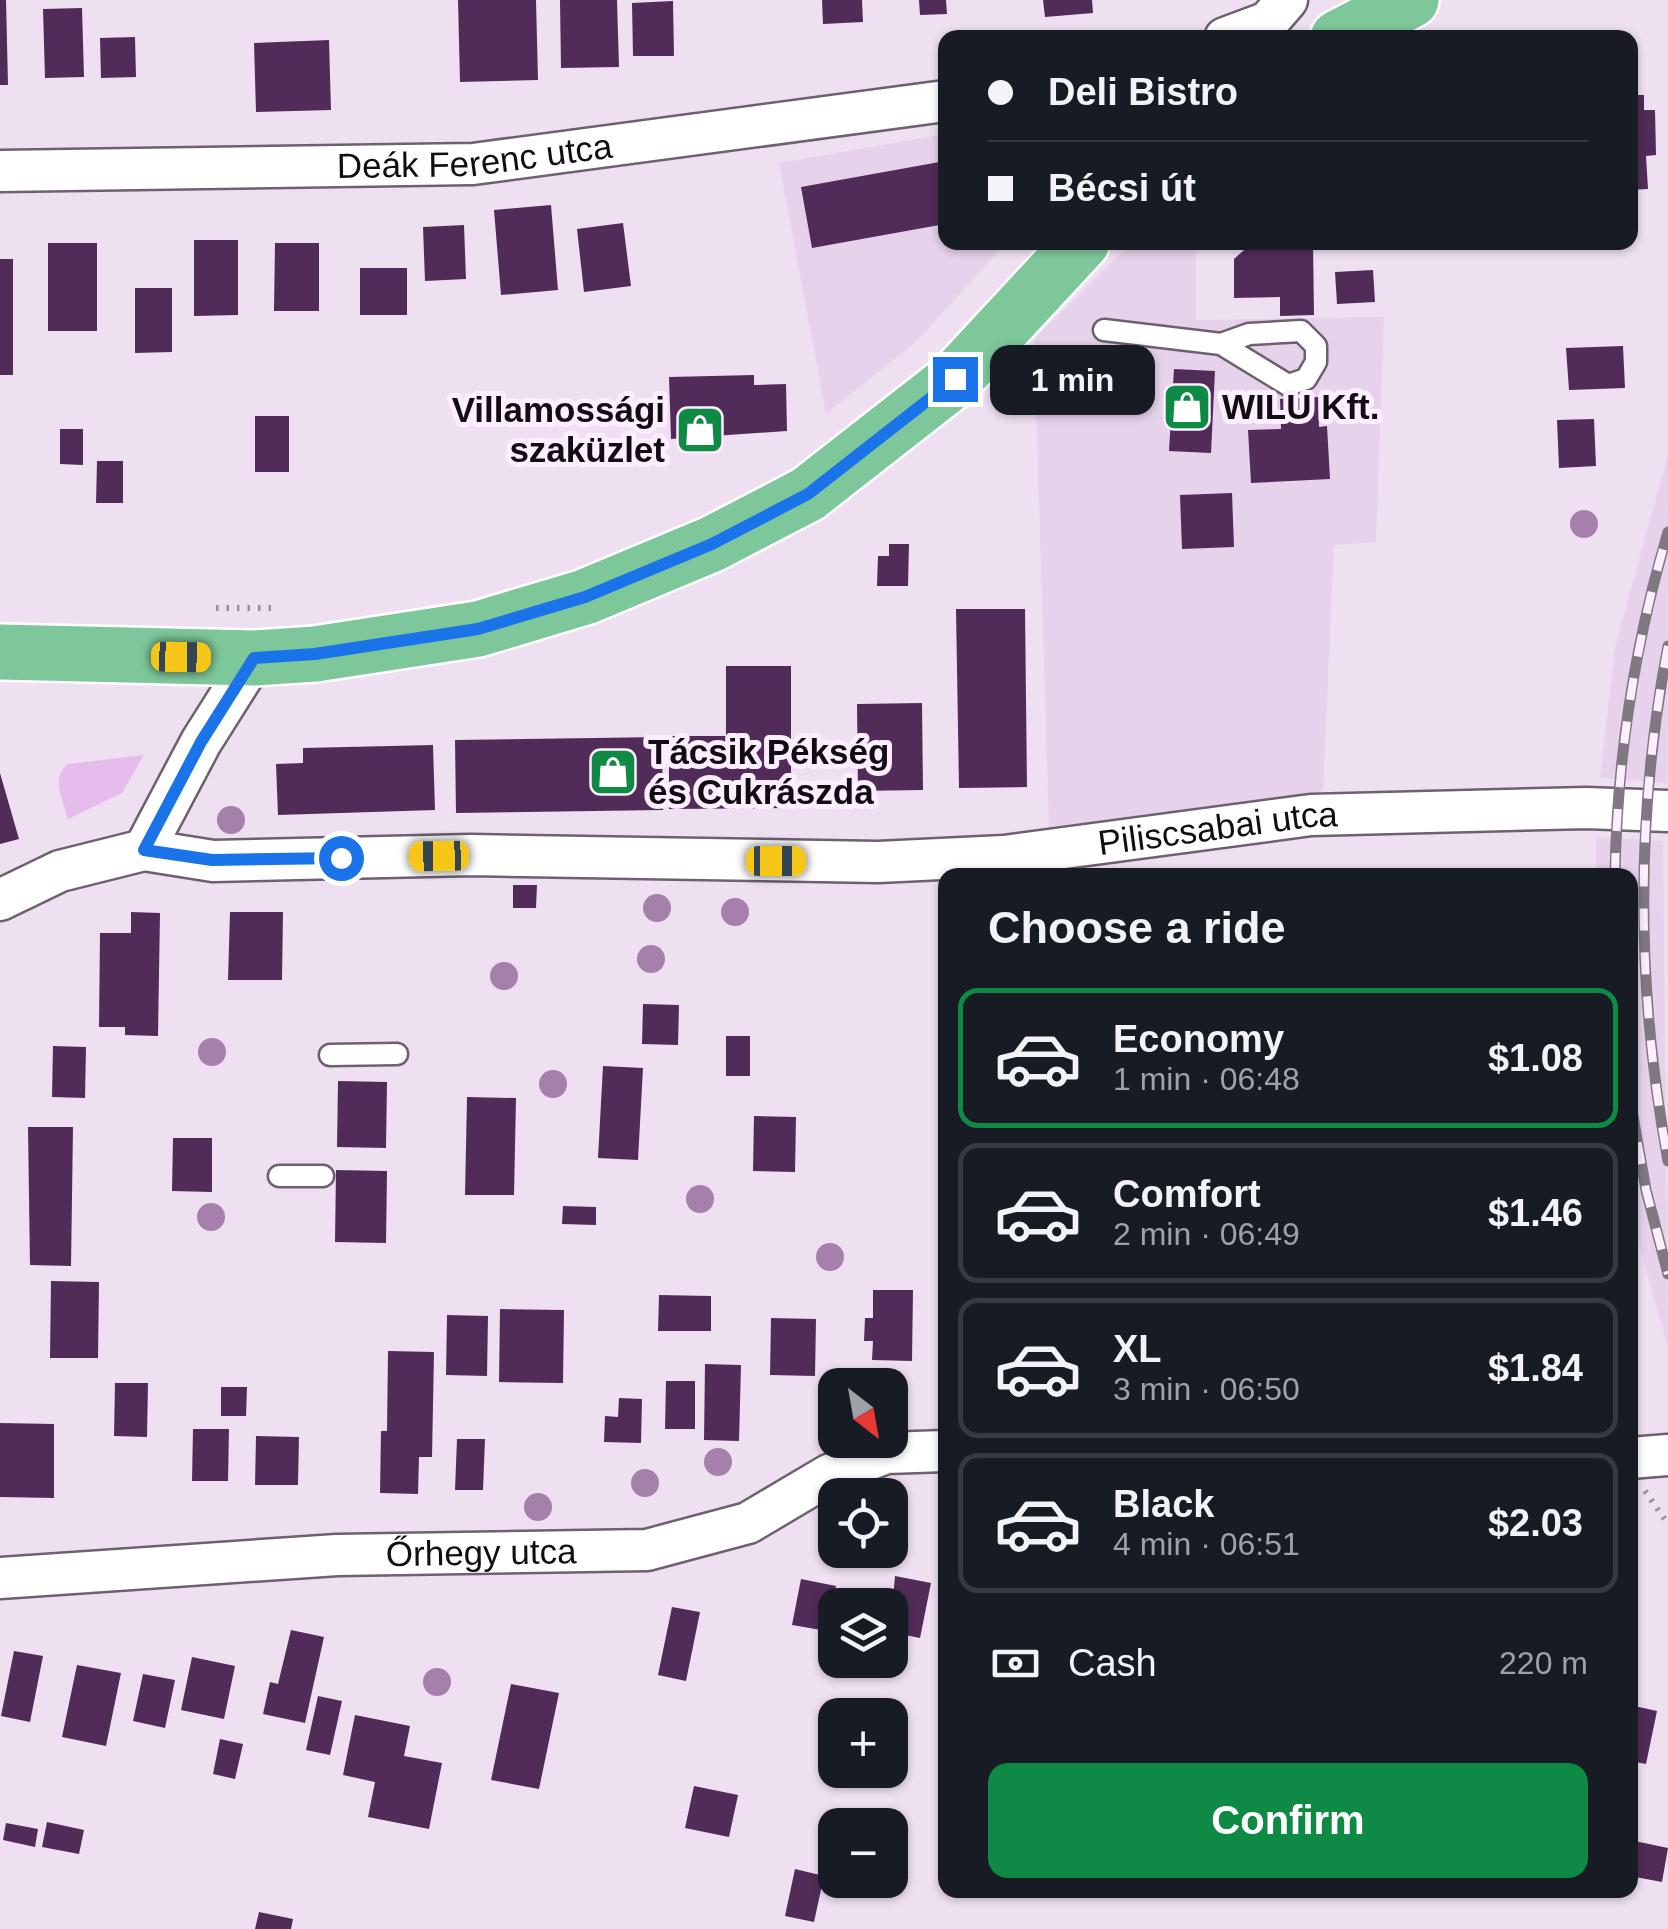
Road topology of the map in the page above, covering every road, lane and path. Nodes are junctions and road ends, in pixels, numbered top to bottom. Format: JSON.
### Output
{"nodes":[{"id":1,"x":1287,"y":0,"type":"edge"},
{"id":2,"x":1411,"y":0,"type":"edge"},
{"id":3,"x":1246,"y":30,"type":"edge"},
{"id":4,"x":1353,"y":30,"type":"edge"},
{"id":5,"x":938,"y":103,"type":"edge"},
{"id":6,"x":0,"y":171,"type":"edge"},
{"id":7,"x":1075,"y":250,"type":"edge"},
{"id":8,"x":1104,"y":330,"type":"dead end"},
{"id":9,"x":1220,"y":344,"type":"dead end"},
{"id":10,"x":0,"y":652,"type":"edge"},
{"id":11,"x":254,"y":658,"type":"junction"},
{"id":12,"x":1668,"y":811,"type":"edge"},
{"id":13,"x":144,"y":850,"type":"junction"},
{"id":14,"x":0,"y":900,"type":"edge"},
{"id":15,"x":397,"y":1054,"type":"dead end"},
{"id":16,"x":330,"y":1055,"type":"dead end"},
{"id":17,"x":279,"y":1176,"type":"dead end"},
{"id":18,"x":323,"y":1176,"type":"dead end"},
{"id":19,"x":938,"y":1451,"type":"edge"},
{"id":20,"x":1668,"y":1455,"type":"edge"},
{"id":21,"x":1638,"y":1457,"type":"edge"},
{"id":22,"x":0,"y":1578,"type":"edge"}],
"edges":[{"from":1,"to":3,"type":"street"},
{"from":2,"to":4,"type":"main road"},
{"from":5,"to":6,"type":"street","name":"Deák Ferenc utca"},
{"from":7,"to":11,"type":"main road"},
{"from":8,"to":9,"type":"lane"},
{"from":10,"to":11,"type":"main road"},
{"from":11,"to":13,"type":"street"},
{"from":12,"to":13,"type":"street","name":"Piliscsabai utca"},
{"from":13,"to":14,"type":"street","name":"Piliscsabai utca"},
{"from":15,"to":16,"type":"lane"},
{"from":17,"to":18,"type":"lane"},
{"from":19,"to":22,"type":"street","name":"Őrhegy utca"},
{"from":20,"to":21,"type":"street"}]}
